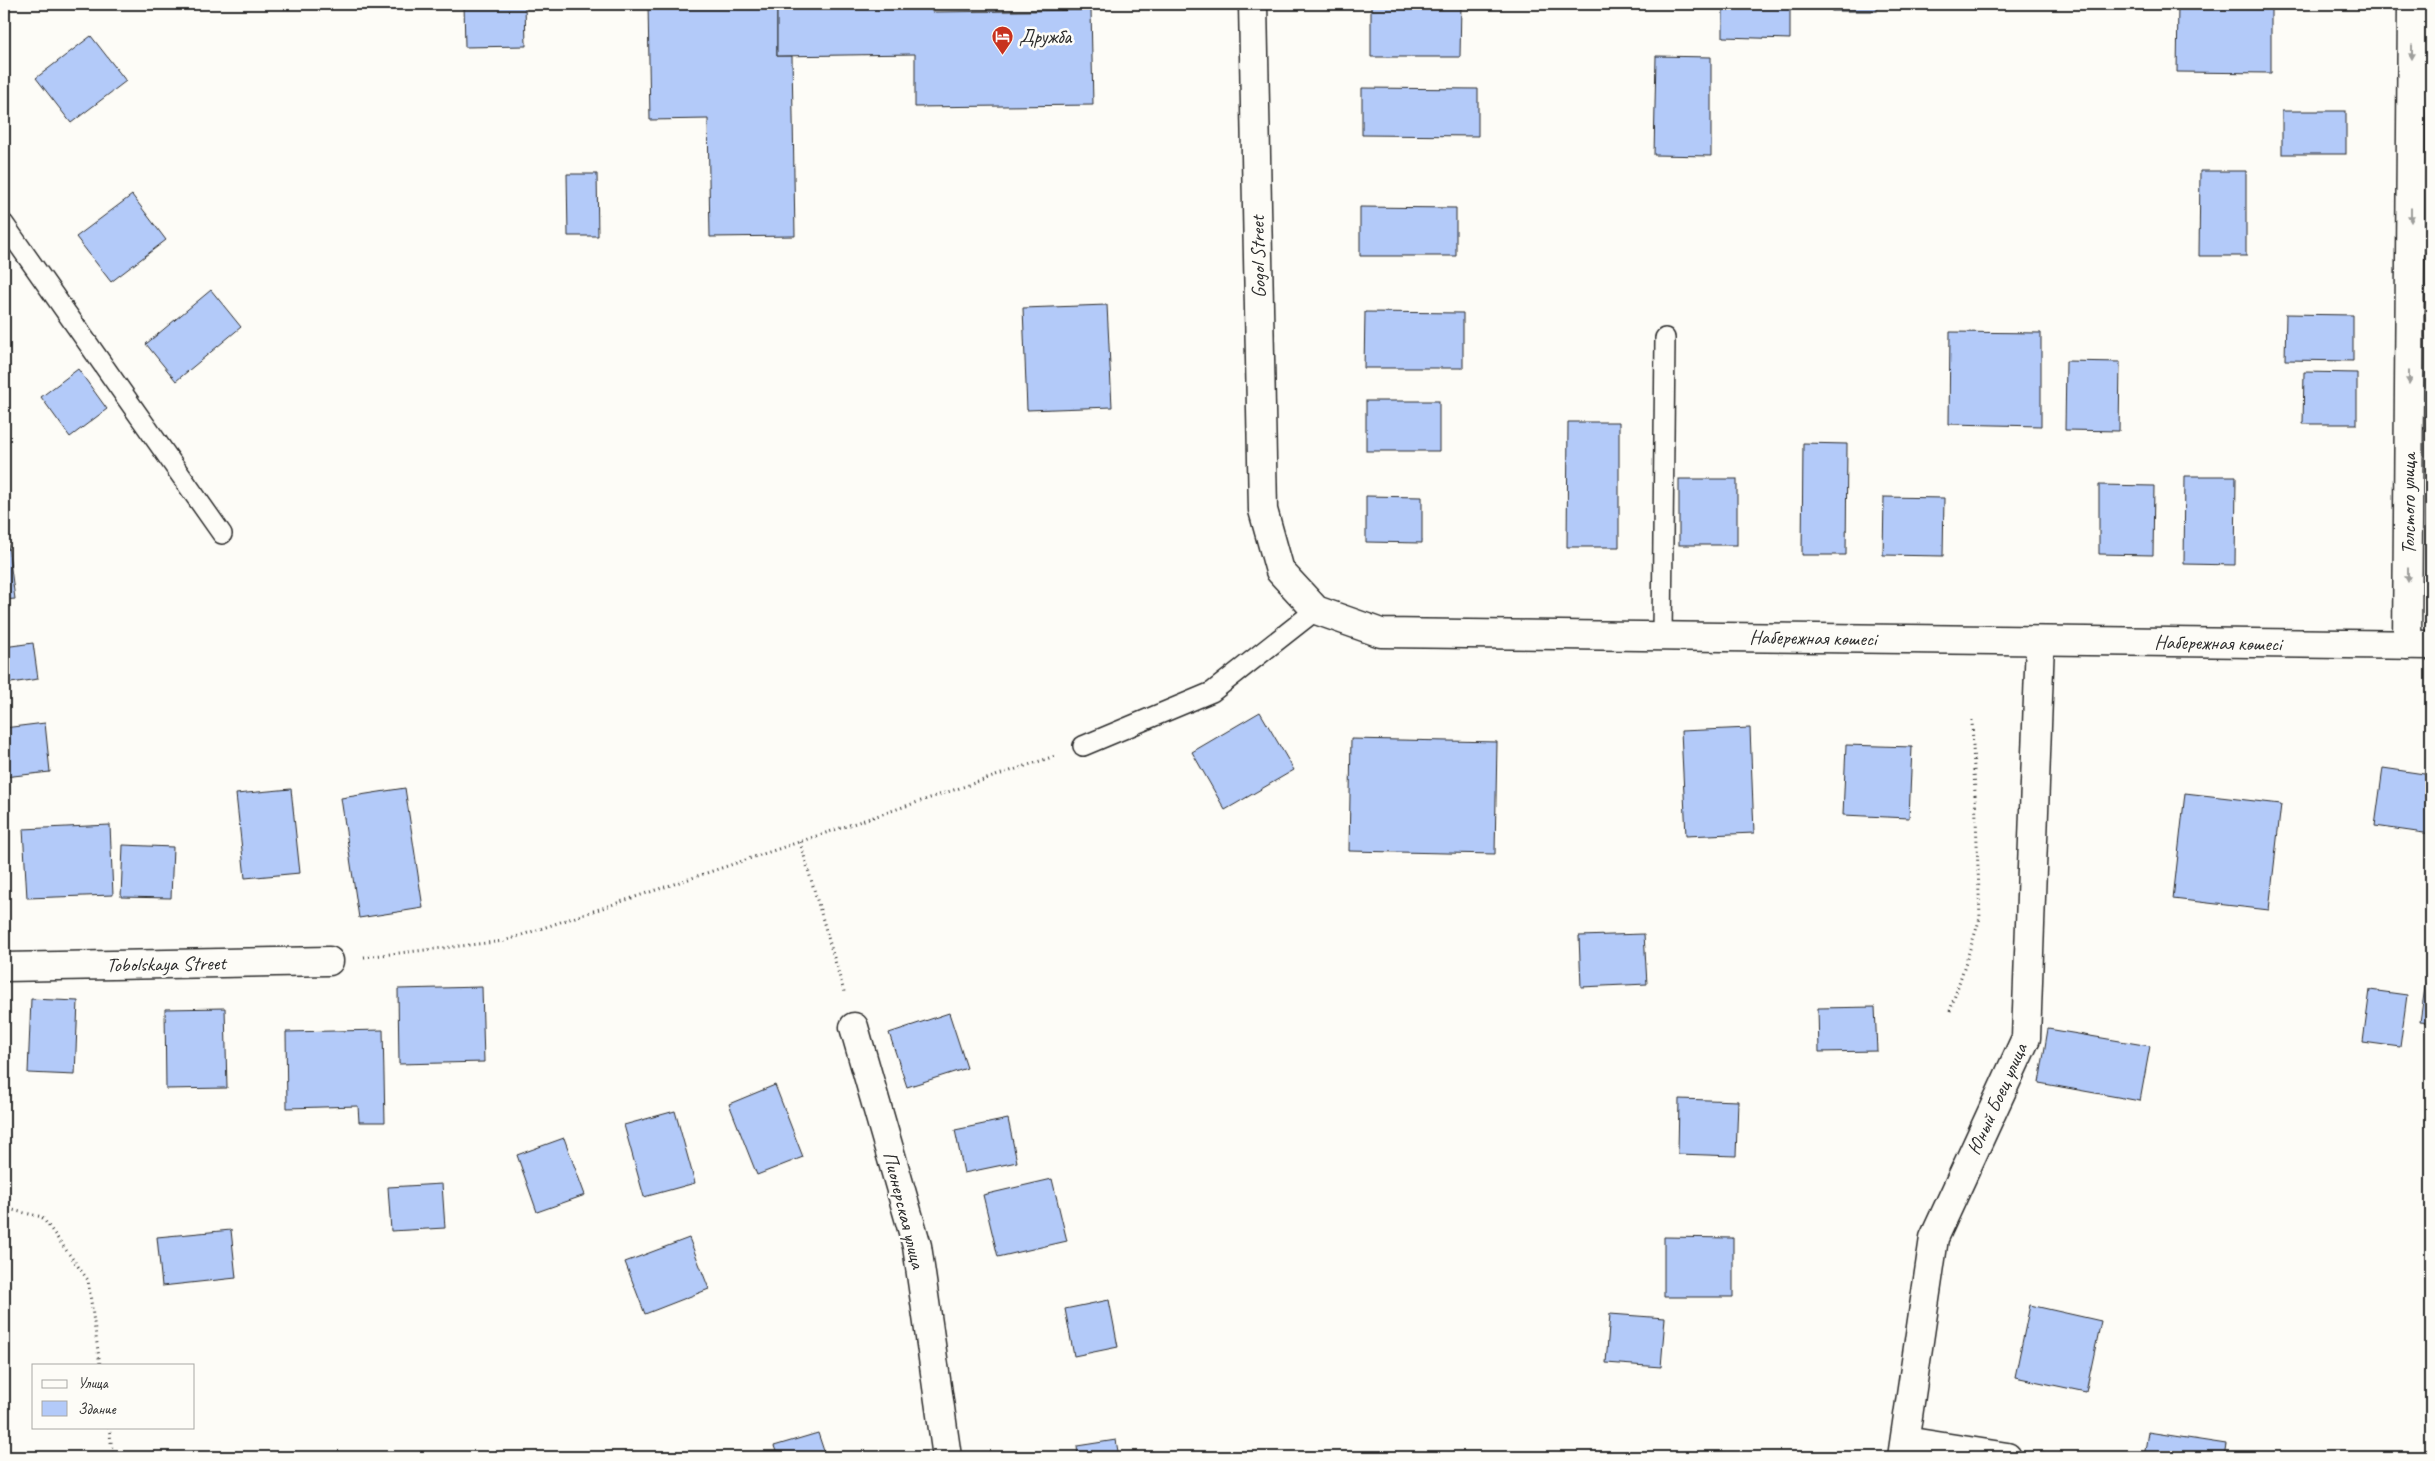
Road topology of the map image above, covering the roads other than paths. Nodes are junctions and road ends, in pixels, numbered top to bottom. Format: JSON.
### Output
{"nodes":[{"id":1,"x":1253,"y":4,"type":"edge"},
{"id":2,"x":2412,"y":4,"type":"edge"},
{"id":3,"x":4,"y":224,"type":"edge"},
{"id":4,"x":1665,"y":338,"type":"dead end"},
{"id":5,"x":1263,"y":510,"type":"joint"},
{"id":6,"x":222,"y":534,"type":"dead end"},
{"id":7,"x":1316,"y":610,"type":"junction"},
{"id":8,"x":1662,"y":636,"type":"junction"},
{"id":9,"x":2040,"y":641,"type":"junction"},
{"id":10,"x":2419,"y":645,"type":"edge"},
{"id":11,"x":1083,"y":746,"type":"road end"},
{"id":12,"x":329,"y":961,"type":"road end"},
{"id":13,"x":4,"y":967,"type":"edge"},
{"id":14,"x":854,"y":1027,"type":"road end"},
{"id":15,"x":1903,"y":1449,"type":"edge"},
{"id":16,"x":947,"y":1457,"type":"edge"},
{"id":17,"x":2007,"y":1457,"type":"edge"}],
"edges":[{"from":1,"to":5,"type":"street","name":"Gogol Street"},
{"from":2,"to":10,"type":"street","name":"Толстого улица","one_way":true},
{"from":3,"to":6,"type":"lane"},
{"from":4,"to":8,"type":"lane"},
{"from":5,"to":7,"type":"street","name":"Набережная көшесі"},
{"from":7,"to":8,"type":"street","name":"Набережная көшесі"},
{"from":7,"to":11,"type":"lane"},
{"from":8,"to":9,"type":"street","name":"Набережная көшесі"},
{"from":9,"to":10,"type":"street","name":"Набережная көшесі"},
{"from":9,"to":15,"type":"street","name":"Юный Боец улица"},
{"from":12,"to":13,"type":"street","name":"Tobolskaya Street"},
{"from":14,"to":16,"type":"street","name":"Пионерская улица"},
{"from":15,"to":17,"type":"street"}]}
